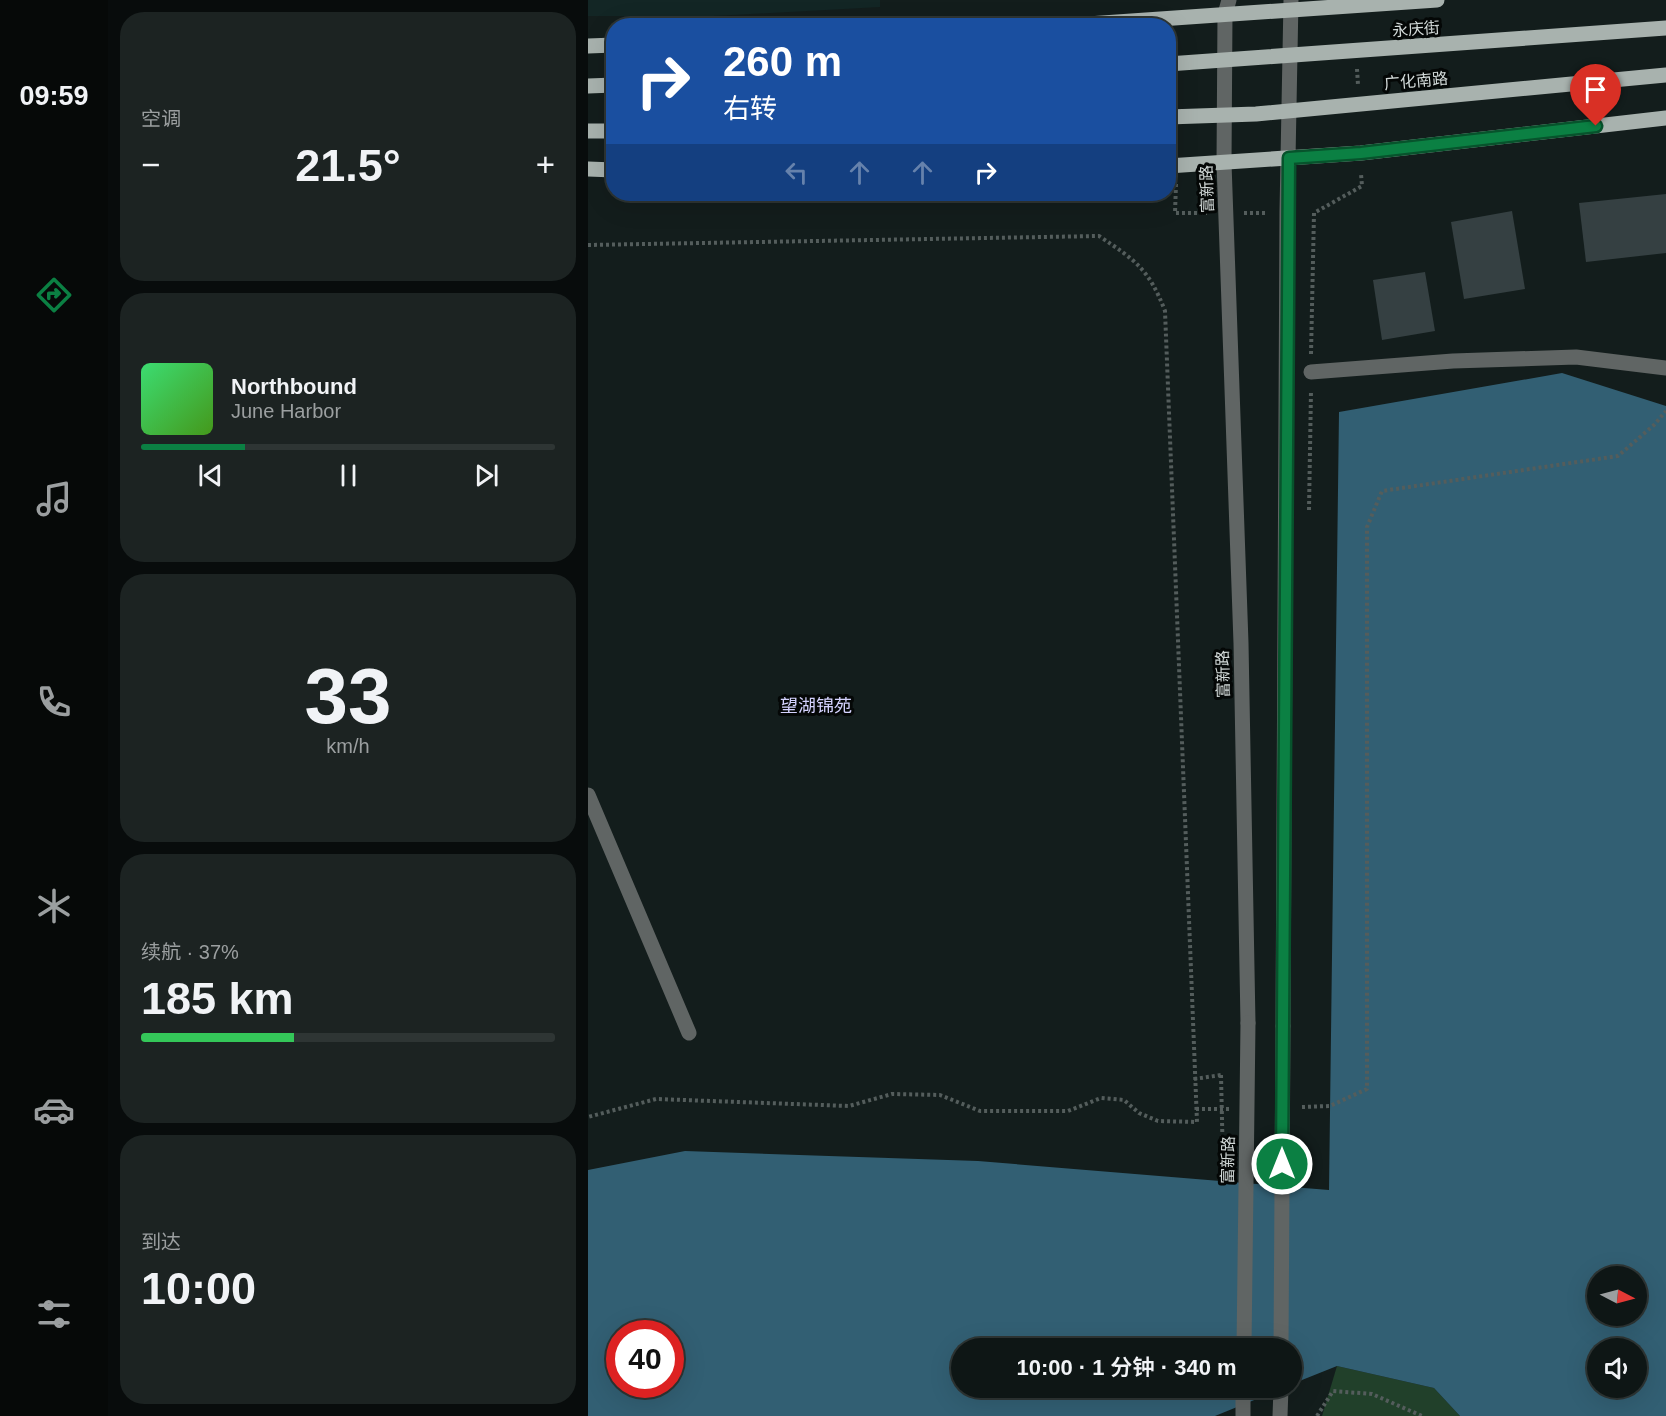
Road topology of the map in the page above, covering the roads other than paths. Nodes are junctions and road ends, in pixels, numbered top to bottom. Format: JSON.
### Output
{"nodes":[{"id":1,"x":1437,"y":0,"type":"edge"},
{"id":2,"x":1291,"y":4,"type":"edge"},
{"id":3,"x":1227,"y":7,"type":"edge"},
{"id":4,"x":1130,"y":18,"type":"edge"},
{"id":5,"x":1666,"y":28,"type":"edge"},
{"id":6,"x":606,"y":45,"type":"edge"},
{"id":7,"x":588,"y":46,"type":"edge"},
{"id":8,"x":1176,"y":63,"type":"edge"},
{"id":9,"x":1666,"y":75,"type":"edge"},
{"id":10,"x":588,"y":86,"type":"edge"},
{"id":11,"x":606,"y":86,"type":"edge"},
{"id":12,"x":1176,"y":117,"type":"edge"},
{"id":13,"x":1666,"y":118,"type":"edge"},
{"id":14,"x":588,"y":131,"type":"edge"},
{"id":15,"x":606,"y":131,"type":"edge"},
{"id":16,"x":1289,"y":158,"type":"junction"},
{"id":17,"x":1224,"y":164,"type":"junction"},
{"id":18,"x":1176,"y":166,"type":"edge"},
{"id":19,"x":588,"y":170,"type":"edge"},
{"id":20,"x":606,"y":170,"type":"edge"},
{"id":21,"x":1666,"y":368,"type":"edge"},
{"id":22,"x":1311,"y":372,"type":"road end"},
{"id":23,"x":588,"y":795,"type":"edge"},
{"id":24,"x":689,"y":1033,"type":"dead end"},
{"id":25,"x":1244,"y":1338,"type":"edge"},
{"id":26,"x":1281,"y":1338,"type":"edge"},
{"id":27,"x":1243,"y":1398,"type":"edge"},
{"id":28,"x":1281,"y":1398,"type":"edge"},
{"id":29,"x":1243,"y":1416,"type":"edge"},
{"id":30,"x":1280,"y":1416,"type":"edge"}],
"edges":[{"from":1,"to":2,"type":"main road"},
{"from":2,"to":3,"type":"main road"},
{"from":2,"to":16,"type":"street"},
{"from":3,"to":4,"type":"main road"},
{"from":3,"to":17,"type":"street","name":"富新路"},
{"from":5,"to":8,"type":"main road","name":"永庆街","bridge":true},
{"from":6,"to":7,"type":"main road"},
{"from":9,"to":12,"type":"main road","name":"广化南路","bridge":true},
{"from":10,"to":11,"type":"main road"},
{"from":13,"to":16,"type":"main road"},
{"from":14,"to":15,"type":"main road"},
{"from":16,"to":17,"type":"main road"},
{"from":16,"to":26,"type":"street","bridge":true},
{"from":17,"to":18,"type":"main road"},
{"from":17,"to":25,"type":"street","name":"富新路","bridge":true},
{"from":19,"to":20,"type":"main road"},
{"from":21,"to":22,"type":"street"},
{"from":23,"to":24,"type":"street"},
{"from":27,"to":29,"type":"street"},
{"from":28,"to":30,"type":"street"}]}
